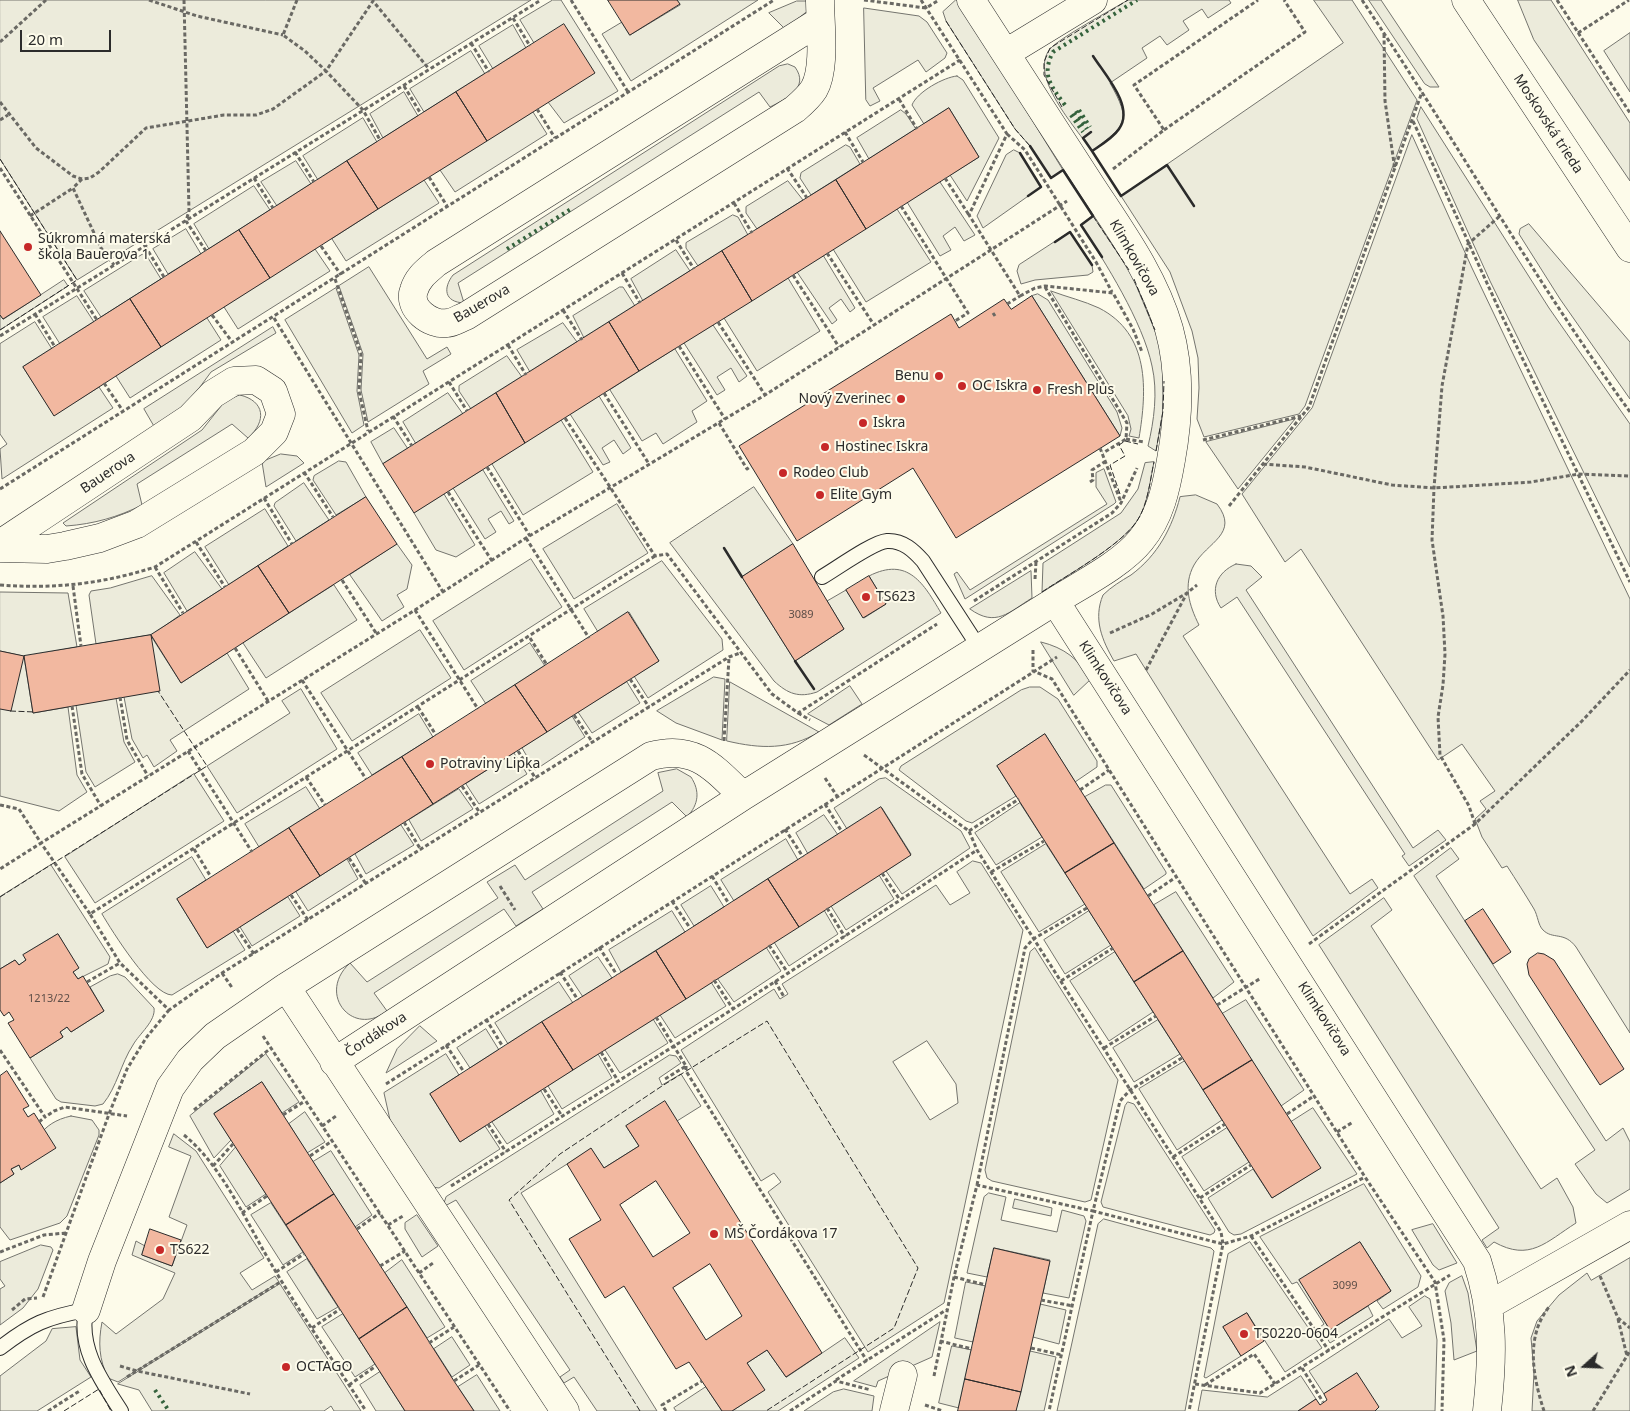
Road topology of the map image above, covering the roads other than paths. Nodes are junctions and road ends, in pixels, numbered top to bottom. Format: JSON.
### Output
{"nodes":[{"id":1,"x":971,"y":0,"type":"edge"},
{"id":2,"x":1093,"y":0,"type":"edge"},
{"id":3,"x":1466,"y":0,"type":"edge"},
{"id":4,"x":820,"y":11,"type":"edge"},
{"id":5,"x":1006,"y":53,"type":"junction"},
{"id":6,"x":1630,"y":248,"type":"edge"},
{"id":7,"x":0,"y":544,"type":"edge"},
{"id":8,"x":0,"y":548,"type":"edge"},
{"id":9,"x":822,"y":578,"type":"dead end"},
{"id":10,"x":1045,"y":608,"type":"junction"},
{"id":11,"x":980,"y":649,"type":"junction"},
{"id":12,"x":743,"y":796,"type":"junction"},
{"id":13,"x":286,"y":987,"type":"junction"},
{"id":14,"x":334,"y":1062,"type":"junction"},
{"id":15,"x":1630,"y":1225,"type":"edge"},
{"id":16,"x":1489,"y":1305,"type":"junction"},
{"id":17,"x":86,"y":1310,"type":"junction"},
{"id":18,"x":0,"y":1348,"type":"edge"},
{"id":19,"x":120,"y":1411,"type":"edge"},
{"id":20,"x":565,"y":1411,"type":"edge"},
{"id":21,"x":1487,"y":1411,"type":"edge"}],
"edges":[{"from":1,"to":5,"type":"street","name":"Klimkovičova"},
{"from":2,"to":5,"type":"street"},
{"from":3,"to":6,"type":"street","name":"Moskovská trieda"},
{"from":4,"to":4,"type":"street","name":"Bauerova"},
{"from":5,"to":10,"type":"street","name":"Klimkovičova"},
{"from":7,"to":8,"type":"street","name":"Bauerova"},
{"from":9,"to":11,"type":"lane"},
{"from":10,"to":11,"type":"street","name":"Čordákova"},
{"from":10,"to":16,"type":"street","name":"Klimkovičova"},
{"from":11,"to":12,"type":"street","name":"Čordákova"},
{"from":12,"to":13,"type":"street"},
{"from":12,"to":14,"type":"street","name":"Čordákova"},
{"from":13,"to":14,"type":"street"},
{"from":13,"to":17,"type":"street"},
{"from":14,"to":20,"type":"street","name":"Čordákova"},
{"from":15,"to":16,"type":"street"},
{"from":16,"to":21,"type":"street","name":"Klimkovičova"},
{"from":17,"to":18,"type":"lane"},
{"from":17,"to":19,"type":"lane"}]}
